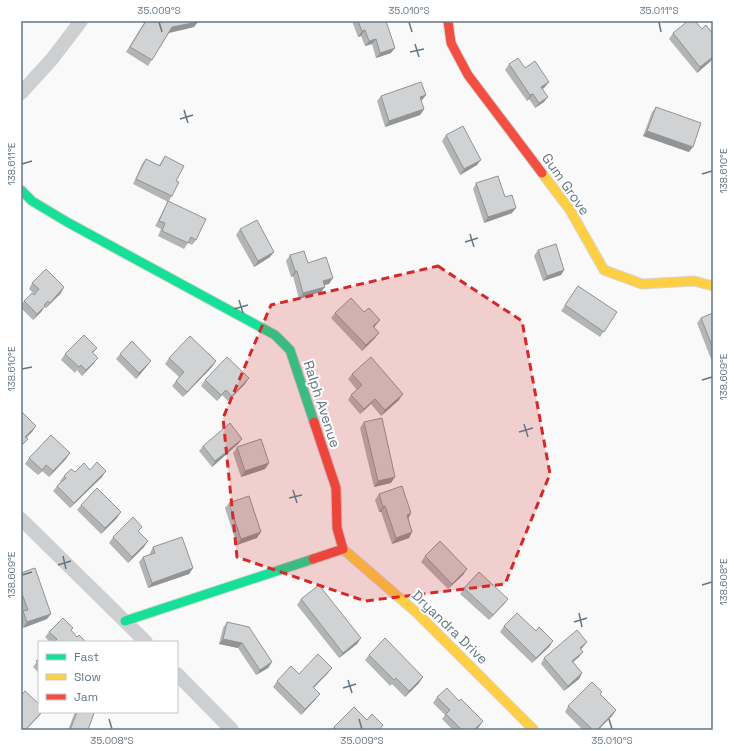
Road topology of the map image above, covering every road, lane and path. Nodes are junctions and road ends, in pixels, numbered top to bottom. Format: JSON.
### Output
{"nodes":[{"id":1,"x":81,"y":21,"type":"edge"},
{"id":2,"x":448,"y":21,"type":"edge"},
{"id":3,"x":21,"y":93,"type":"edge"},
{"id":4,"x":21,"y":190,"type":"edge"},
{"id":5,"x":713,"y":286,"type":"edge"},
{"id":6,"x":21,"y":519,"type":"edge"},
{"id":7,"x":343,"y":549,"type":"junction"},
{"id":8,"x":125,"y":621,"type":"junction"},
{"id":9,"x":145,"y":641,"type":"edge"},
{"id":10,"x":178,"y":675,"type":"edge"},
{"id":11,"x":232,"y":730,"type":"edge"},
{"id":12,"x":534,"y":730,"type":"edge"}],
"edges":[{"from":1,"to":3,"type":"street"},
{"from":2,"to":5,"type":"street","name":"Gum Grove"},
{"from":4,"to":7,"type":"street","name":"Ralph Avenue"},
{"from":6,"to":8,"type":"street"},
{"from":7,"to":8,"type":"street"},
{"from":7,"to":12,"type":"street","name":"Dryandra Drive"},
{"from":8,"to":9,"type":"street"},
{"from":10,"to":11,"type":"street"}]}
